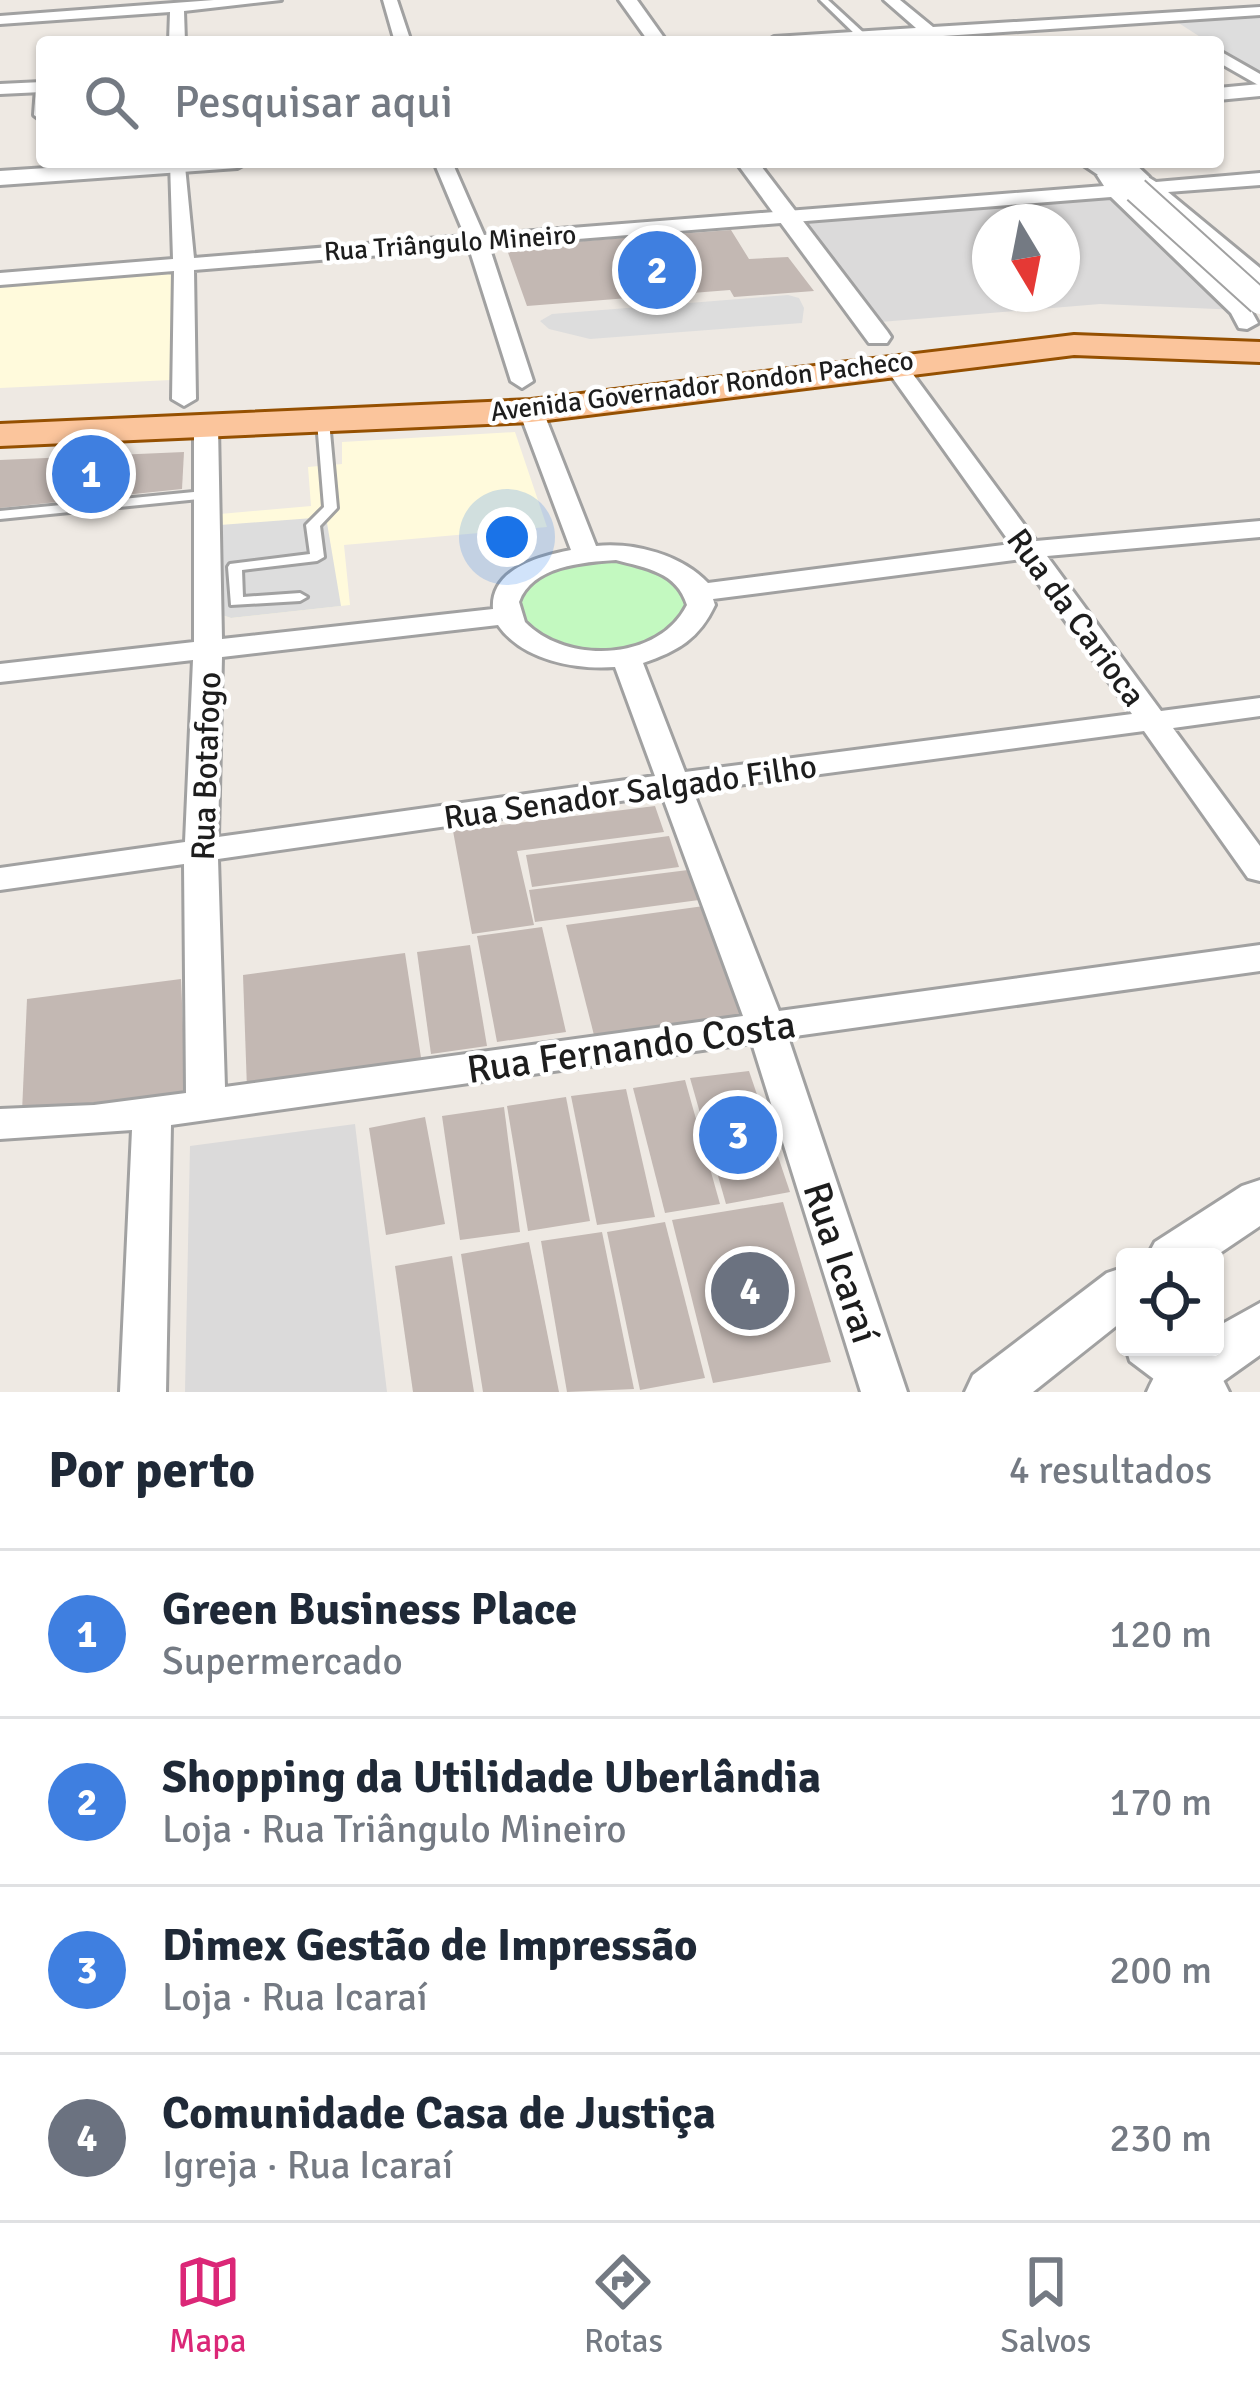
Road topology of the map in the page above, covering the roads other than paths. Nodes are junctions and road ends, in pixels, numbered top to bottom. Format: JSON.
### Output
{"nodes":[{"id":1,"x":272,"y":0,"type":"edge"},
{"id":2,"x":389,"y":0,"type":"edge"},
{"id":3,"x":628,"y":0,"type":"edge"},
{"id":4,"x":824,"y":0,"type":"edge"},
{"id":5,"x":891,"y":0,"type":"edge"},
{"id":6,"x":1132,"y":0,"type":"edge"},
{"id":7,"x":177,"y":7,"type":"junction"},
{"id":8,"x":1260,"y":11,"type":"edge"},
{"id":9,"x":939,"y":16,"type":"dead end"},
{"id":10,"x":1158,"y":17,"type":"junction"},
{"id":11,"x":0,"y":20,"type":"edge"},
{"id":12,"x":1178,"y":29,"type":"dead end"},
{"id":13,"x":177,"y":36,"type":"edge"},
{"id":14,"x":401,"y":36,"type":"edge"},
{"id":15,"x":654,"y":36,"type":"edge"},
{"id":16,"x":862,"y":36,"type":"edge"},
{"id":17,"x":935,"y":36,"type":"edge"},
{"id":18,"x":964,"y":36,"type":"edge"},
{"id":19,"x":1224,"y":59,"type":"edge"},
{"id":20,"x":1224,"y":83,"type":"edge"},
{"id":21,"x":1259,"y":83,"type":"edge"},
{"id":22,"x":36,"y":87,"type":"edge"},
{"id":23,"x":0,"y":89,"type":"edge"},
{"id":24,"x":1224,"y":92,"type":"edge"},
{"id":25,"x":36,"y":165,"type":"edge"},
{"id":26,"x":0,"y":167,"type":"edge"},
{"id":27,"x":147,"y":168,"type":"edge"},
{"id":28,"x":176,"y":168,"type":"edge"},
{"id":29,"x":446,"y":168,"type":"edge"},
{"id":30,"x":752,"y":168,"type":"edge"},
{"id":31,"x":0,"y":178,"type":"edge"},
{"id":32,"x":1123,"y":178,"type":"edge"},
{"id":33,"x":1260,"y":179,"type":"edge"},
{"id":34,"x":791,"y":218,"type":"junction"},
{"id":35,"x":477,"y":241,"type":"junction"},
{"id":36,"x":184,"y":264,"type":"junction"},
{"id":37,"x":1255,"y":270,"type":"edge"},
{"id":38,"x":0,"y":279,"type":"edge"},
{"id":39,"x":1257,"y":320,"type":"edge"},
{"id":40,"x":886,"y":350,"type":"junction"},
{"id":41,"x":527,"y":396,"type":"junction"},
{"id":42,"x":0,"y":406,"type":"edge"},
{"id":43,"x":195,"y":413,"type":"junction"},
{"id":44,"x":323,"y":421,"type":"junction"},
{"id":45,"x":0,"y":435,"type":"edge"},
{"id":46,"x":204,"y":495,"type":"junction"},
{"id":47,"x":0,"y":515,"type":"edge"},
{"id":48,"x":1260,"y":529,"type":"edge"},
{"id":49,"x":1029,"y":550,"type":"junction"},
{"id":50,"x":586,"y":553,"type":"junction"},
{"id":51,"x":700,"y":592,"type":"junction"},
{"id":52,"x":300,"y":597,"type":"dead end"},
{"id":53,"x":506,"y":616,"type":"junction"},
{"id":54,"x":208,"y":650,"type":"junction"},
{"id":55,"x":626,"y":658,"type":"junction"},
{"id":56,"x":0,"y":673,"type":"edge"},
{"id":57,"x":1260,"y":707,"type":"edge"},
{"id":58,"x":1153,"y":723,"type":"junction"},
{"id":59,"x":671,"y":784,"type":"junction"},
{"id":60,"x":201,"y":851,"type":"junction"},
{"id":61,"x":1260,"y":871,"type":"edge"},
{"id":62,"x":0,"y":878,"type":"edge"},
{"id":63,"x":1260,"y":958,"type":"edge"},
{"id":64,"x":766,"y":1028,"type":"junction"},
{"id":65,"x":206,"y":1106,"type":"junction"},
{"id":66,"x":152,"y":1112,"type":"junction"},
{"id":67,"x":0,"y":1124,"type":"edge"},
{"id":68,"x":1260,"y":1200,"type":"edge"},
{"id":69,"x":1187,"y":1248,"type":"edge"},
{"id":70,"x":1115,"y":1309,"type":"edge"},
{"id":71,"x":1260,"y":1326,"type":"edge"},
{"id":72,"x":1178,"y":1377,"type":"edge"},
{"id":73,"x":143,"y":1392,"type":"edge"},
{"id":74,"x":884,"y":1392,"type":"edge"},
{"id":75,"x":990,"y":1392,"type":"edge"}],
"edges":[{"from":1,"to":7,"type":"street"},
{"from":2,"to":14,"type":"street"},
{"from":3,"to":15,"type":"street"},
{"from":4,"to":16,"type":"lane"},
{"from":5,"to":17,"type":"street"},
{"from":6,"to":10,"type":"street"},
{"from":7,"to":11,"type":"street"},
{"from":7,"to":13,"type":"street"},
{"from":8,"to":10,"type":"street"},
{"from":9,"to":18,"type":"street"},
{"from":10,"to":12,"type":"street"},
{"from":10,"to":18,"type":"street"},
{"from":19,"to":21,"type":"street"},
{"from":20,"to":21,"type":"street"},
{"from":21,"to":24,"type":"street"},
{"from":22,"to":23,"type":"street"},
{"from":25,"to":26,"type":"street"},
{"from":27,"to":31,"type":"street"},
{"from":28,"to":36,"type":"street","name":"Rua Botafogo"},
{"from":29,"to":35,"type":"street"},
{"from":30,"to":34,"type":"street","name":"Rua da Carioca"},
{"from":32,"to":33,"type":"street","name":"Rua Triângulo Mineiro"},
{"from":32,"to":34,"type":"street","name":"Rua Triângulo Mineiro"},
{"from":32,"to":37,"type":"street"},
{"from":32,"to":39,"type":"street","bridge":true},
{"from":32,"to":39,"type":"street"},
{"from":34,"to":35,"type":"street","name":"Rua Triângulo Mineiro"},
{"from":34,"to":40,"type":"street","name":"Rua da Carioca"},
{"from":35,"to":36,"type":"street","name":"Rua Triângulo Mineiro"},
{"from":35,"to":41,"type":"street"},
{"from":36,"to":38,"type":"street","name":"Rua Triângulo Mineiro"},
{"from":36,"to":43,"type":"street","name":"Rua Botafogo"},
{"from":39,"to":40,"type":"main road","name":"Avenida Governador Rondon Pacheco"},
{"from":40,"to":41,"type":"main road","name":"Avenida Governador Rondon Pacheco"},
{"from":40,"to":49,"type":"street","name":"Rua da Carioca"},
{"from":41,"to":43,"type":"main road","name":"Avenida Governador Rondon Pacheco"},
{"from":41,"to":44,"type":"main road","name":"Avenida Governador Rondon Pacheco"},
{"from":41,"to":50,"type":"street"},
{"from":42,"to":43,"type":"main road","name":"Avenida Governador Rondon Pacheco"},
{"from":43,"to":44,"type":"main road","name":"Avenida Governador Rondon Pacheco"},
{"from":43,"to":45,"type":"main road","name":"Avenida Governador Rondon Pacheco"},
{"from":43,"to":46,"type":"street","name":"Rua Botafogo"},
{"from":44,"to":52,"type":"lane"},
{"from":46,"to":47,"type":"lane"},
{"from":46,"to":54,"type":"street","name":"Rua Botafogo"},
{"from":48,"to":49,"type":"street"},
{"from":49,"to":51,"type":"street"},
{"from":49,"to":58,"type":"street","name":"Rua da Carioca"},
{"from":50,"to":51,"type":"street"},
{"from":50,"to":53,"type":"street"},
{"from":51,"to":55,"type":"street"},
{"from":53,"to":54,"type":"street"},
{"from":53,"to":55,"type":"street"},
{"from":54,"to":56,"type":"street"},
{"from":54,"to":60,"type":"street","name":"Rua Botafogo"},
{"from":55,"to":59,"type":"street","name":"Rua Icaraí"},
{"from":57,"to":58,"type":"street","name":"Rua Senador Salgado Filho"},
{"from":58,"to":59,"type":"street","name":"Rua Senador Salgado Filho"},
{"from":58,"to":61,"type":"street","name":"Rua da Carioca"},
{"from":59,"to":60,"type":"street","name":"Rua Senador Salgado Filho"},
{"from":59,"to":64,"type":"street","name":"Rua Icaraí"},
{"from":60,"to":62,"type":"street","name":"Rua Senador Salgado Filho"},
{"from":60,"to":65,"type":"street","name":"Rua Botafogo"},
{"from":63,"to":64,"type":"street","name":"Rua Fernando Costa"},
{"from":64,"to":65,"type":"street","name":"Rua Fernando Costa"},
{"from":64,"to":74,"type":"street","name":"Rua Icaraí"},
{"from":65,"to":66,"type":"street","name":"Rua Fernando Costa"},
{"from":66,"to":67,"type":"street","name":"Rua Fernando Costa"},
{"from":66,"to":73,"type":"street"},
{"from":68,"to":69,"type":"street"},
{"from":70,"to":75,"type":"street"},
{"from":71,"to":72,"type":"street"}]}
